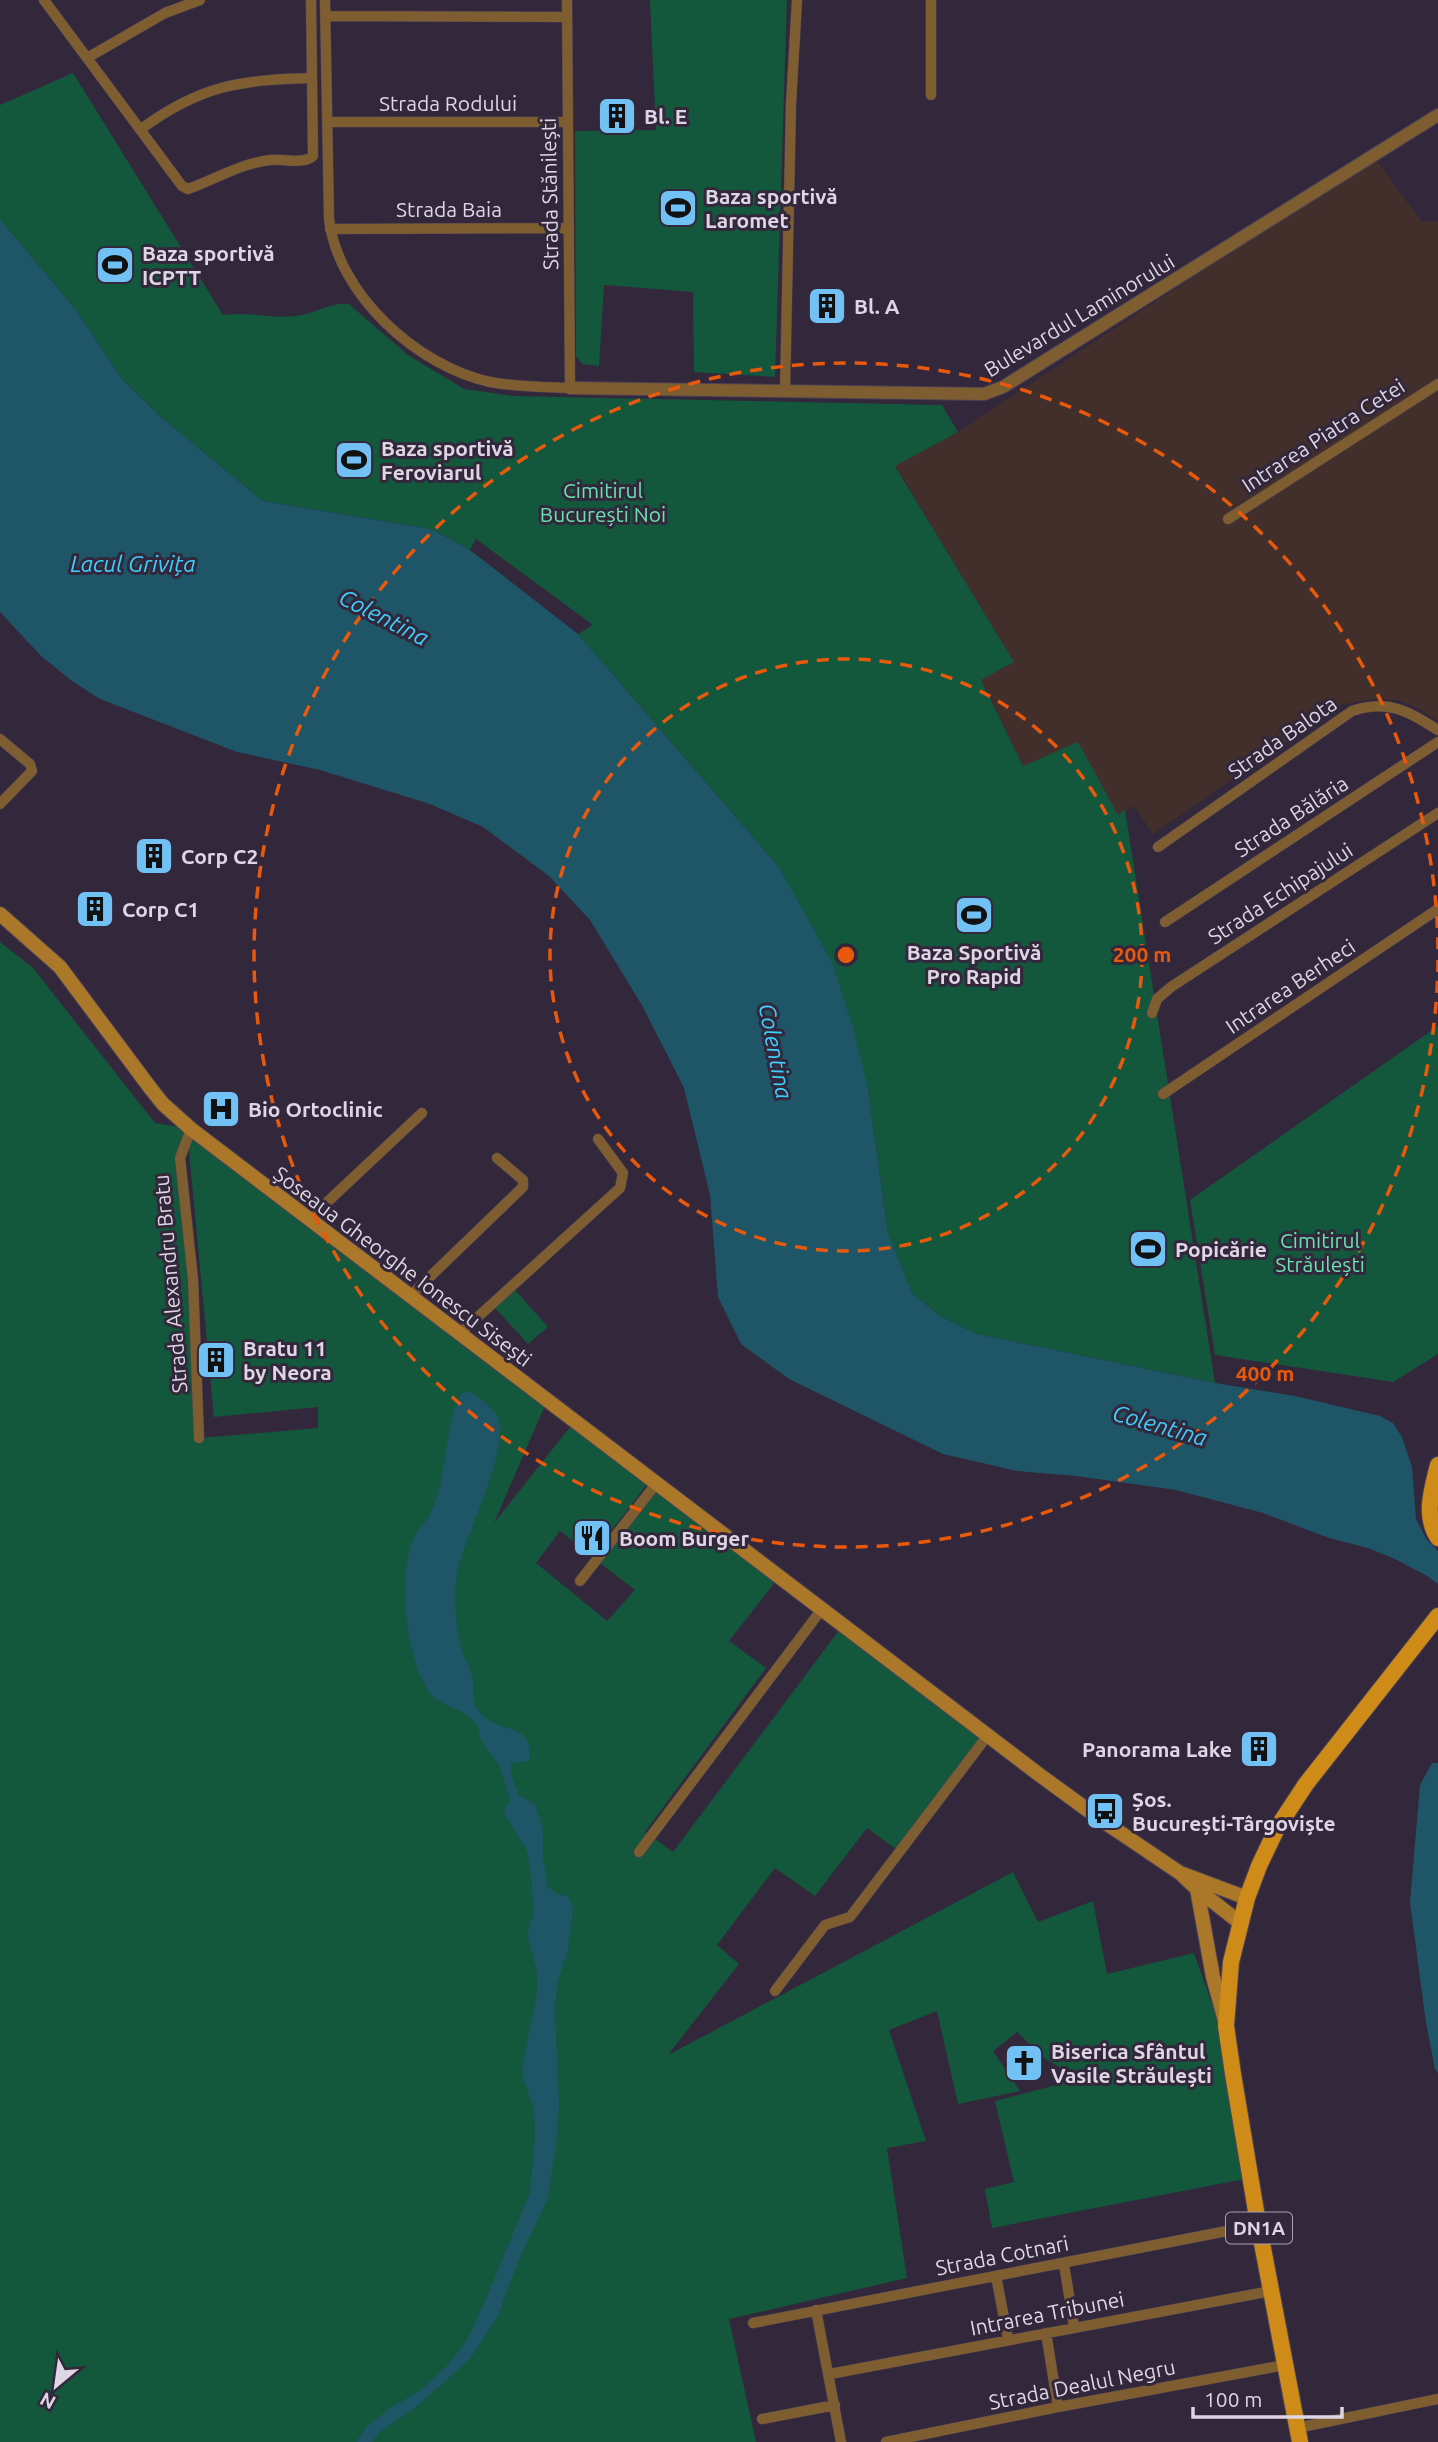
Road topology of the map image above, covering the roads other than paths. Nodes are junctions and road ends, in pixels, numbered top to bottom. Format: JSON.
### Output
{"nodes":[{"id":1,"x":200,"y":0,"type":"edge"},
{"id":2,"x":311,"y":0,"type":"edge"},
{"id":3,"x":325,"y":0,"type":"edge"},
{"id":4,"x":567,"y":0,"type":"edge"},
{"id":5,"x":797,"y":0,"type":"edge"},
{"id":6,"x":931,"y":0,"type":"edge"},
{"id":7,"x":44,"y":1,"type":"edge"},
{"id":8,"x":325,"y":16,"type":"junction"},
{"id":9,"x":567,"y":17,"type":"junction"},
{"id":10,"x":87,"y":58,"type":"junction"},
{"id":11,"x":312,"y":78,"type":"junction"},
{"id":12,"x":931,"y":95,"type":"dead end"},
{"id":13,"x":1438,"y":115,"type":"edge"},
{"id":14,"x":328,"y":122,"type":"junction"},
{"id":15,"x":567,"y":122,"type":"junction"},
{"id":16,"x":141,"y":128,"type":"junction"},
{"id":17,"x":568,"y":228,"type":"junction"},
{"id":18,"x":330,"y":229,"type":"junction"},
{"id":19,"x":1438,"y":384,"type":"edge"},
{"id":20,"x":570,"y":387,"type":"junction"},
{"id":21,"x":785,"y":391,"type":"junction"},
{"id":22,"x":1228,"y":519,"type":"dead end"},
{"id":23,"x":1438,"y":730,"type":"edge"},
{"id":24,"x":0,"y":738,"type":"edge"},
{"id":25,"x":1438,"y":742,"type":"edge"},
{"id":26,"x":0,"y":804,"type":"edge"},
{"id":27,"x":1438,"y":813,"type":"edge"},
{"id":28,"x":1158,"y":847,"type":"dead end"},
{"id":29,"x":1438,"y":909,"type":"edge"},
{"id":30,"x":0,"y":914,"type":"edge"},
{"id":31,"x":1165,"y":922,"type":"dead end"},
{"id":32,"x":1152,"y":1013,"type":"dead end"},
{"id":33,"x":1163,"y":1094,"type":"dead end"},
{"id":34,"x":422,"y":1113,"type":"dead end"},
{"id":35,"x":191,"y":1129,"type":"junction"},
{"id":36,"x":598,"y":1139,"type":"dead end"},
{"id":37,"x":497,"y":1158,"type":"dead end"},
{"id":38,"x":310,"y":1221,"type":"junction"},
{"id":39,"x":410,"y":1296,"type":"junction"},
{"id":40,"x":459,"y":1334,"type":"junction"},
{"id":41,"x":199,"y":1438,"type":"dead end"},
{"id":42,"x":1438,"y":1465,"type":"edge"},
{"id":43,"x":656,"y":1484,"type":"junction"},
{"id":44,"x":1438,"y":1538,"type":"edge"},
{"id":45,"x":580,"y":1581,"type":"dead end"},
{"id":46,"x":822,"y":1609,"type":"junction"},
{"id":47,"x":1438,"y":1616,"type":"edge"},
{"id":48,"x":988,"y":1735,"type":"junction"},
{"id":49,"x":639,"y":1852,"type":"dead end"},
{"id":50,"x":1180,"y":1873,"type":"junction"},
{"id":51,"x":1196,"y":1889,"type":"junction"},
{"id":52,"x":1247,"y":1898,"type":"junction"},
{"id":53,"x":1239,"y":1922,"type":"junction"},
{"id":54,"x":775,"y":1991,"type":"dead end"},
{"id":55,"x":1226,"y":2026,"type":"junction"},
{"id":56,"x":1258,"y":2225,"type":"junction"},
{"id":57,"x":1064,"y":2264,"type":"junction"},
{"id":58,"x":996,"y":2276,"type":"junction"},
{"id":59,"x":1271,"y":2291,"type":"junction"},
{"id":60,"x":817,"y":2310,"type":"junction"},
{"id":61,"x":753,"y":2323,"type":"dead end"},
{"id":62,"x":1074,"y":2327,"type":"junction"},
{"id":63,"x":1046,"y":2333,"type":"junction"},
{"id":64,"x":1008,"y":2339,"type":"junction"},
{"id":65,"x":1285,"y":2365,"type":"junction"},
{"id":66,"x":830,"y":2374,"type":"junction"},
{"id":67,"x":1438,"y":2399,"type":"edge"},
{"id":68,"x":835,"y":2405,"type":"junction"},
{"id":69,"x":1059,"y":2407,"type":"junction"},
{"id":70,"x":762,"y":2419,"type":"dead end"},
{"id":71,"x":1299,"y":2435,"type":"edge"},
{"id":72,"x":841,"y":2442,"type":"edge"},
{"id":73,"x":886,"y":2442,"type":"edge"}],
"edges":[{"from":1,"to":10,"type":"street"},
{"from":2,"to":11,"type":"street"},
{"from":3,"to":8,"type":"street"},
{"from":4,"to":9,"type":"street","name":"Strada Stănilești"},
{"from":5,"to":21,"type":"street"},
{"from":6,"to":12,"type":"street"},
{"from":7,"to":10,"type":"street"},
{"from":8,"to":9,"type":"street"},
{"from":8,"to":14,"type":"street"},
{"from":9,"to":15,"type":"street","name":"Strada Stănilești"},
{"from":10,"to":16,"type":"street"},
{"from":11,"to":16,"type":"street"},
{"from":11,"to":16,"type":"street"},
{"from":13,"to":21,"type":"street","name":"Bulevardul Laminorului"},
{"from":14,"to":15,"type":"street","name":"Strada Rodului"},
{"from":14,"to":18,"type":"street"},
{"from":15,"to":17,"type":"street","name":"Strada Stănilești"},
{"from":17,"to":18,"type":"street","name":"Strada Baia"},
{"from":17,"to":20,"type":"street","name":"Strada Stănilești"},
{"from":18,"to":20,"type":"street"},
{"from":19,"to":22,"type":"street","name":"Intrarea Piatra Cetei"},
{"from":20,"to":21,"type":"street","name":"Bulevardul Laminorului"},
{"from":23,"to":28,"type":"street","name":"Strada Balota"},
{"from":24,"to":26,"type":"street"},
{"from":25,"to":31,"type":"street","name":"Strada Bălăria"},
{"from":27,"to":32,"type":"street","name":"Strada Echipajului"},
{"from":29,"to":33,"type":"street","name":"Intrarea Berheci"},
{"from":30,"to":35,"type":"main road","name":"Șoseaua Gheorghe Ionescu Sisești"},
{"from":34,"to":38,"type":"street"},
{"from":35,"to":38,"type":"main road","name":"Șoseaua Gheorghe Ionescu Sisești"},
{"from":35,"to":41,"type":"street","name":"Strada Alexandru Bratu"},
{"from":36,"to":40,"type":"street"},
{"from":37,"to":39,"type":"street"},
{"from":38,"to":39,"type":"main road","name":"Șoseaua Gheorghe Ionescu Sisești"},
{"from":39,"to":40,"type":"main road","name":"Șoseaua Gheorghe Ionescu Sisești"},
{"from":40,"to":43,"type":"main road","name":"Șoseaua Gheorghe Ionescu Sisești"},
{"from":42,"to":44,"type":"main road"},
{"from":43,"to":45,"type":"street"},
{"from":43,"to":46,"type":"main road","name":"Șoseaua Gheorghe Ionescu Sisești"},
{"from":46,"to":48,"type":"main road","name":"Șoseaua Gheorghe Ionescu Sisești"},
{"from":46,"to":49,"type":"street"},
{"from":47,"to":52,"type":"main road","number":"DN1A"},
{"from":48,"to":50,"type":"main road","name":"Șoseaua Gheorghe Ionescu Sisești"},
{"from":48,"to":54,"type":"street"},
{"from":50,"to":51,"type":"main road","name":"Șoseaua Gheorghe Ionescu Sisești"},
{"from":50,"to":52,"type":"main road","name":"Șoseaua Gheorghe Ionescu Sisești"},
{"from":51,"to":53,"type":"main road","name":"Șoseaua Gheorghe Ionescu Sisești"},
{"from":51,"to":55,"type":"main road"},
{"from":52,"to":53,"type":"main road","number":"DN1A"},
{"from":53,"to":55,"type":"main road","number":"DN1A"},
{"from":55,"to":56,"type":"main road","number":"DN1A"},
{"from":56,"to":57,"type":"street","name":"Strada Cotnari"},
{"from":56,"to":59,"type":"main road","number":"DN1A"},
{"from":57,"to":58,"type":"street","name":"Strada Cotnari"},
{"from":57,"to":62,"type":"street"},
{"from":58,"to":60,"type":"street","name":"Strada Cotnari"},
{"from":58,"to":64,"type":"street"},
{"from":59,"to":62,"type":"street","name":"Intrarea Tribunei"},
{"from":59,"to":65,"type":"main road","number":"DN1A"},
{"from":60,"to":61,"type":"street","name":"Strada Cotnari"},
{"from":60,"to":66,"type":"street"},
{"from":62,"to":63,"type":"street","name":"Intrarea Tribunei"},
{"from":63,"to":64,"type":"street","name":"Intrarea Tribunei"},
{"from":63,"to":69,"type":"street"},
{"from":64,"to":66,"type":"street","name":"Intrarea Tribunei"},
{"from":65,"to":69,"type":"street","name":"Strada Dealul Negru"},
{"from":65,"to":71,"type":"main road","number":"DN1A"},
{"from":66,"to":68,"type":"street"},
{"from":67,"to":71,"type":"street"},
{"from":68,"to":70,"type":"street"},
{"from":68,"to":72,"type":"street"},
{"from":69,"to":73,"type":"street","name":"Strada Dealul Negru"}]}
